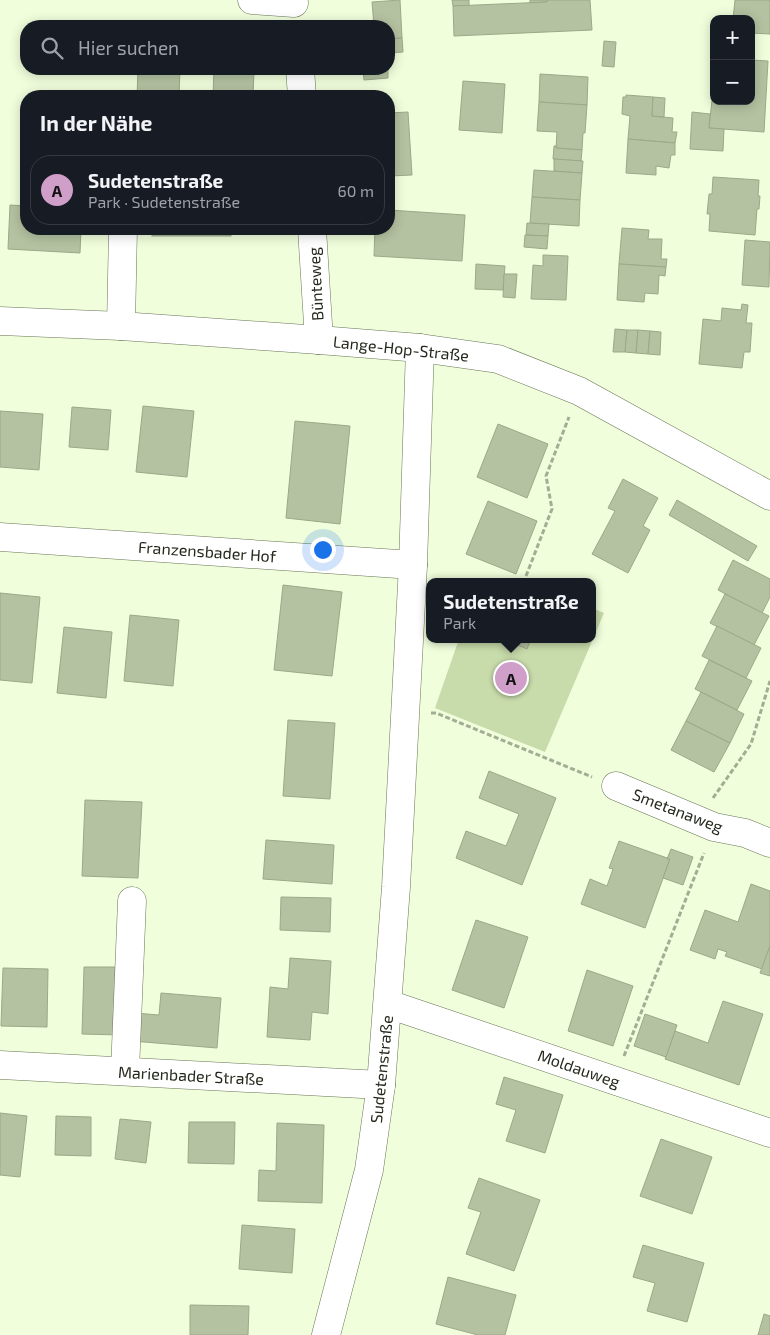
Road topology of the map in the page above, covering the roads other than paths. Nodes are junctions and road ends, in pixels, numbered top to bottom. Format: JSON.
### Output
{"nodes":[{"id":1,"x":252,"y":0,"type":"edge"},
{"id":2,"x":295,"y":10,"type":"edge"},
{"id":3,"x":300,"y":75,"type":"edge"},
{"id":4,"x":302,"y":90,"type":"edge"},
{"id":5,"x":123,"y":235,"type":"edge"},
{"id":6,"x":312,"y":235,"type":"edge"},
{"id":7,"x":0,"y":321,"type":"edge"},
{"id":8,"x":121,"y":326,"type":"junction"},
{"id":9,"x":319,"y":340,"type":"junction"},
{"id":10,"x":420,"y":348,"type":"junction"},
{"id":11,"x":769,"y":492,"type":"edge"},
{"id":12,"x":0,"y":537,"type":"edge"},
{"id":13,"x":413,"y":566,"type":"junction"},
{"id":14,"x":616,"y":786,"type":"road end"},
{"id":15,"x":770,"y":843,"type":"edge"},
{"id":16,"x":132,"y":901,"type":"dead end"},
{"id":17,"x":388,"y":1004,"type":"junction"},
{"id":18,"x":0,"y":1065,"type":"edge"},
{"id":19,"x":125,"y":1071,"type":"junction"},
{"id":20,"x":381,"y":1085,"type":"junction"},
{"id":21,"x":770,"y":1134,"type":"edge"},
{"id":22,"x":326,"y":1335,"type":"edge"}],
"edges":[{"from":1,"to":2,"type":"street"},
{"from":3,"to":4,"type":"street"},
{"from":5,"to":8,"type":"street"},
{"from":6,"to":9,"type":"street","name":"Bünteweg"},
{"from":7,"to":8,"type":"street","name":"Lange-Hop-Straße"},
{"from":8,"to":9,"type":"street","name":"Lange-Hop-Straße"},
{"from":9,"to":10,"type":"street","name":"Lange-Hop-Straße"},
{"from":10,"to":11,"type":"street","name":"Lange-Hop-Straße"},
{"from":10,"to":13,"type":"street","name":"Sudetenstraße"},
{"from":12,"to":13,"type":"street","name":"Franzensbader Hof"},
{"from":13,"to":17,"type":"street","name":"Sudetenstraße"},
{"from":14,"to":15,"type":"street","name":"Smetanaweg"},
{"from":16,"to":19,"type":"street"},
{"from":17,"to":20,"type":"street","name":"Sudetenstraße"},
{"from":17,"to":21,"type":"street","name":"Moldauweg"},
{"from":18,"to":19,"type":"street","name":"Marienbader Straße"},
{"from":19,"to":20,"type":"street","name":"Marienbader Straße"},
{"from":20,"to":22,"type":"street","name":"Sudetenstraße"}]}
